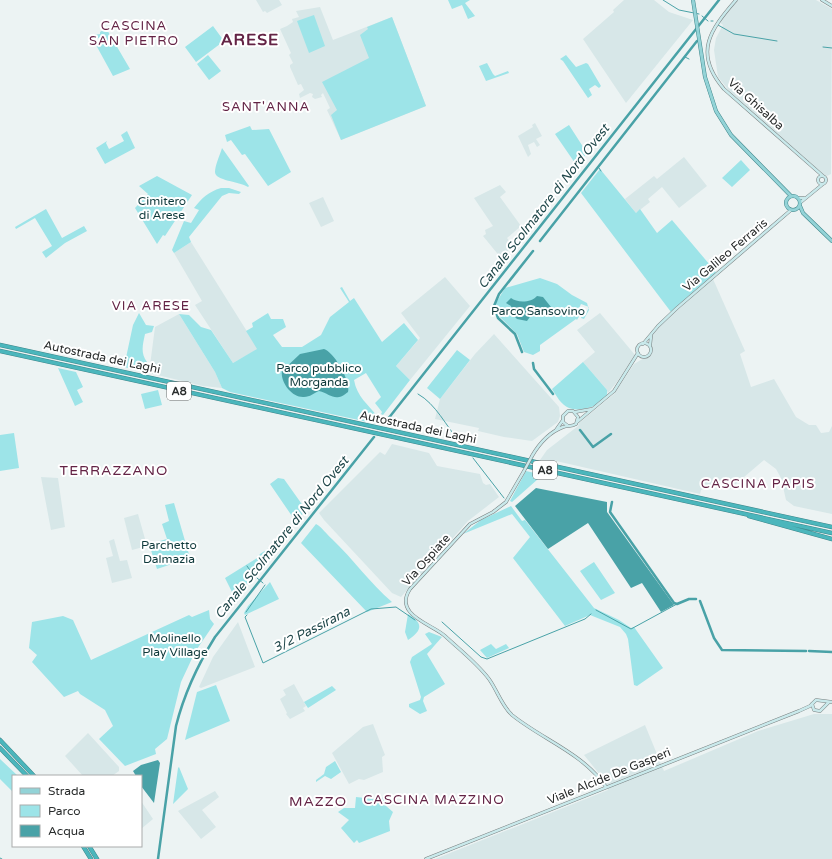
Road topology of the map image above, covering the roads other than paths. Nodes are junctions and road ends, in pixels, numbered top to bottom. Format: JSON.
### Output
{"nodes":[{"id":1,"x":693,"y":0,"type":"edge"},
{"id":2,"x":736,"y":0,"type":"edge"},
{"id":3,"x":822,"y":0,"type":"edge"},
{"id":4,"x":832,"y":6,"type":"edge"},
{"id":5,"x":816,"y":169,"type":"junction"},
{"id":6,"x":823,"y":176,"type":"junction"},
{"id":7,"x":819,"y":179,"type":"junction"},
{"id":8,"x":822,"y":184,"type":"junction"},
{"id":9,"x":785,"y":191,"type":"junction"},
{"id":10,"x":813,"y":191,"type":"junction"},
{"id":11,"x":791,"y":196,"type":"junction"},
{"id":12,"x":798,"y":198,"type":"junction"},
{"id":13,"x":805,"y":198,"type":"junction"},
{"id":14,"x":788,"y":199,"type":"junction"},
{"id":15,"x":801,"y":202,"type":"junction"},
{"id":16,"x":800,"y":206,"type":"junction"},
{"id":17,"x":787,"y":207,"type":"junction"},
{"id":18,"x":791,"y":210,"type":"junction"},
{"id":19,"x":796,"y":210,"type":"junction"},
{"id":20,"x":803,"y":213,"type":"junction"},
{"id":21,"x":785,"y":215,"type":"junction"},
{"id":22,"x":832,"y":241,"type":"edge"},
{"id":23,"x":652,"y":334,"type":"junction"},
{"id":24,"x":643,"y":344,"type":"junction"},
{"id":25,"x":0,"y":345,"type":"edge"},
{"id":26,"x":650,"y":347,"type":"junction"},
{"id":27,"x":0,"y":351,"type":"edge"},
{"id":28,"x":638,"y":353,"type":"junction"},
{"id":29,"x":642,"y":357,"type":"junction"},
{"id":30,"x":633,"y":363,"type":"junction"},
{"id":31,"x":596,"y":407,"type":"junction"},
{"id":32,"x":573,"y":411,"type":"junction"},
{"id":33,"x":563,"y":420,"type":"junction"},
{"id":34,"x":577,"y":423,"type":"junction"},
{"id":35,"x":568,"y":426,"type":"junction"},
{"id":36,"x":554,"y":432,"type":"junction"},
{"id":37,"x":733,"y":511,"type":"junction"},
{"id":38,"x":832,"y":527,"type":"edge"},
{"id":39,"x":832,"y":533,"type":"edge"},
{"id":40,"x":832,"y":539,"type":"edge"},
{"id":41,"x":822,"y":701,"type":"junction"},
{"id":42,"x":831,"y":702,"type":"edge"},
{"id":43,"x":812,"y":704,"type":"junction"},
{"id":44,"x":824,"y":705,"type":"junction"},
{"id":45,"x":814,"y":709,"type":"junction"},
{"id":46,"x":799,"y":710,"type":"junction"},
{"id":47,"x":0,"y":740,"type":"edge"},
{"id":48,"x":0,"y":748,"type":"edge"},
{"id":49,"x":27,"y":775,"type":"edge"},
{"id":50,"x":33,"y":775,"type":"edge"},
{"id":51,"x":606,"y":787,"type":"junction"},
{"id":52,"x":85,"y":847,"type":"edge"},
{"id":53,"x":90,"y":847,"type":"edge"},
{"id":54,"x":91,"y":859,"type":"edge"},
{"id":55,"x":97,"y":859,"type":"edge"},
{"id":56,"x":426,"y":859,"type":"edge"}],
"edges":[{"from":1,"to":9,"type":"main road"},
{"from":2,"to":5,"type":"street","name":"Via Ghisalba"},
{"from":3,"to":4,"type":"street"},
{"from":5,"to":6,"type":"street","name":"Via Ghisalba"},
{"from":5,"to":7,"type":"street"},
{"from":6,"to":7,"type":"street"},
{"from":6,"to":8,"type":"street"},
{"from":7,"to":8,"type":"street"},
{"from":7,"to":10,"type":"street"},
{"from":8,"to":10,"type":"street"},
{"from":9,"to":11,"type":"main road"},
{"from":9,"to":14,"type":"main road"},
{"from":10,"to":13,"type":"street"},
{"from":11,"to":12,"type":"main road"},
{"from":11,"to":14,"type":"main road"},
{"from":12,"to":13,"type":"street"},
{"from":12,"to":15,"type":"main road"},
{"from":13,"to":15,"type":"street"},
{"from":14,"to":17,"type":"main road"},
{"from":15,"to":16,"type":"main road"},
{"from":16,"to":19,"type":"main road"},
{"from":16,"to":20,"type":"main road"},
{"from":17,"to":18,"type":"main road"},
{"from":17,"to":21,"type":"street"},
{"from":18,"to":19,"type":"main road"},
{"from":18,"to":21,"type":"street","name":"Via Galileo Ferraris"},
{"from":19,"to":20,"type":"main road"},
{"from":20,"to":22,"type":"main road"},
{"from":21,"to":23,"type":"street","name":"Via Galileo Ferraris"},
{"from":23,"to":24,"type":"street","name":"Via Galileo Ferraris"},
{"from":23,"to":26,"type":"street"},
{"from":24,"to":26,"type":"street"},
{"from":24,"to":28,"type":"street"},
{"from":25,"to":38,"type":"highway","name":"Autostrada dei Laghi","number":"A8"},
{"from":26,"to":29,"type":"street"},
{"from":27,"to":37,"type":"highway","name":"Autostrada dei Laghi","number":"A8"},
{"from":28,"to":29,"type":"street"},
{"from":28,"to":30,"type":"street"},
{"from":29,"to":30,"type":"street"},
{"from":30,"to":31,"type":"street"},
{"from":31,"to":32,"type":"street"},
{"from":31,"to":34,"type":"street"},
{"from":32,"to":33,"type":"street"},
{"from":32,"to":34,"type":"street"},
{"from":33,"to":35,"type":"street"},
{"from":33,"to":36,"type":"street"},
{"from":34,"to":35,"type":"street"},
{"from":35,"to":36,"type":"street"},
{"from":36,"to":51,"type":"street","name":"Via Ospiate","bridge":true},
{"from":37,"to":39,"type":"highway","name":"Autostrada dei Laghi","number":"A8"},
{"from":37,"to":40,"type":"highway"},
{"from":41,"to":42,"type":"street"},
{"from":41,"to":43,"type":"street"},
{"from":41,"to":44,"type":"street"},
{"from":42,"to":44,"type":"street"},
{"from":43,"to":45,"type":"street"},
{"from":43,"to":46,"type":"street","name":"Viale Alcide De Gasperi"},
{"from":44,"to":45,"type":"street"},
{"from":45,"to":46,"type":"street","name":"Viale Alcide De Gasperi"},
{"from":46,"to":51,"type":"street","name":"Viale Alcide De Gasperi"},
{"from":47,"to":50,"type":"highway"},
{"from":48,"to":49,"type":"highway"},
{"from":51,"to":56,"type":"street","name":"Viale Alcide De Gasperi"},
{"from":52,"to":54,"type":"highway"},
{"from":53,"to":55,"type":"highway"}]}
